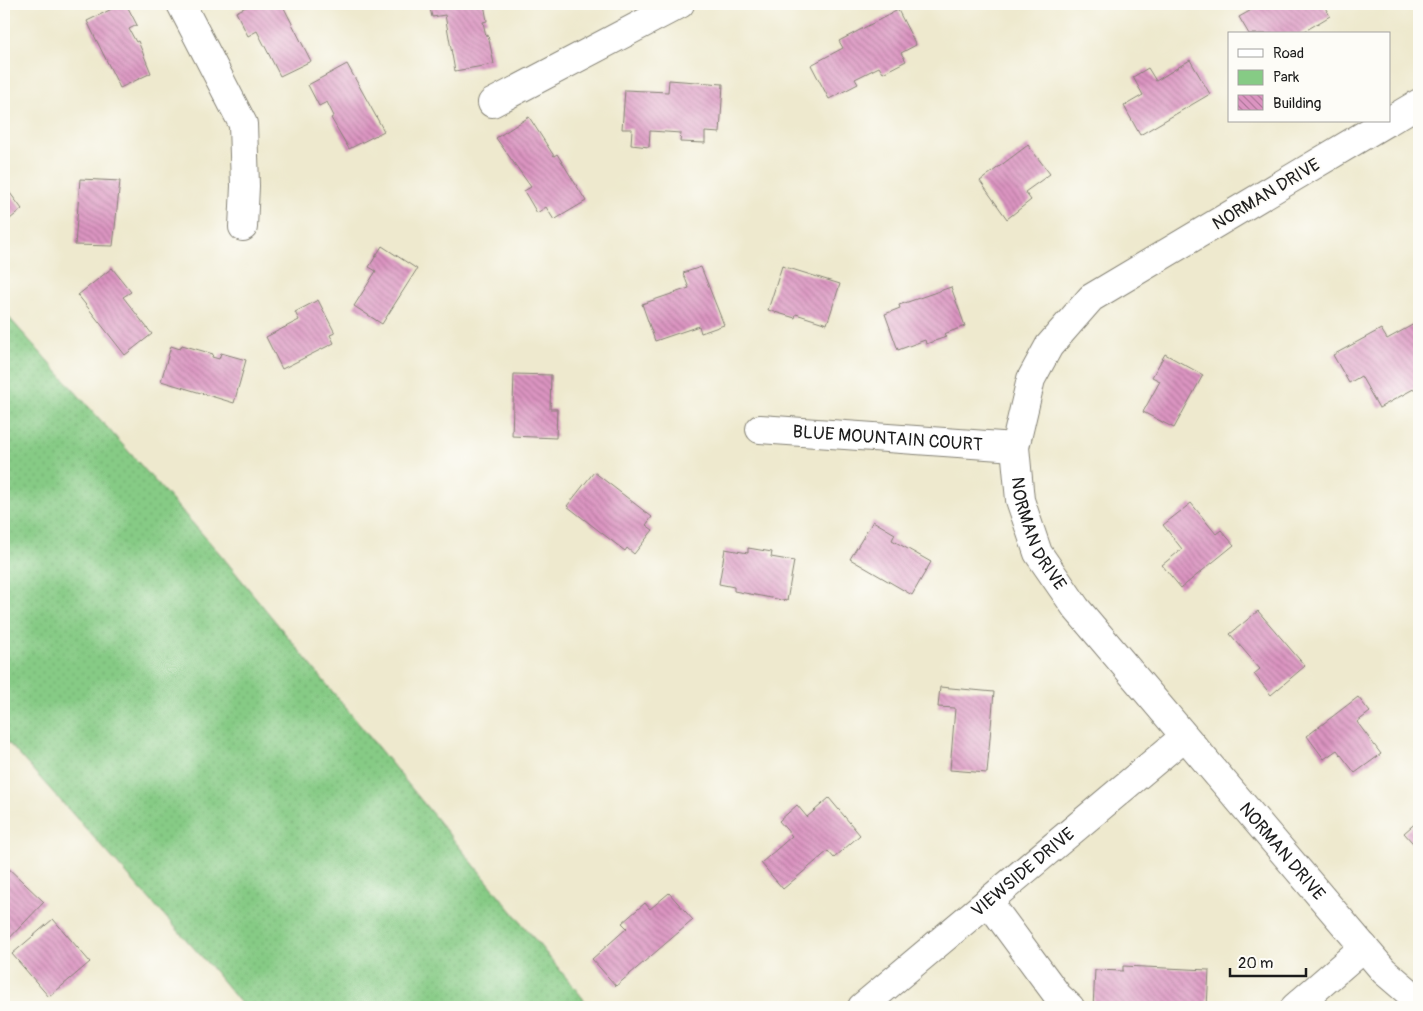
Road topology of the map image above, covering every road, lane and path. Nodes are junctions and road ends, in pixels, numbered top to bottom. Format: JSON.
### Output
{"nodes":[{"id":1,"x":181,"y":4,"type":"edge"},
{"id":2,"x":680,"y":4,"type":"edge"},
{"id":3,"x":492,"y":103,"type":"dead end"},
{"id":4,"x":1419,"y":103,"type":"edge"},
{"id":5,"x":1390,"y":120,"type":"edge"},
{"id":6,"x":1387,"y":122,"type":"edge"},
{"id":7,"x":243,"y":227,"type":"dead end"},
{"id":8,"x":760,"y":429,"type":"dead end"},
{"id":9,"x":1015,"y":447,"type":"junction"},
{"id":10,"x":1184,"y":737,"type":"junction"},
{"id":11,"x":988,"y":901,"type":"junction"},
{"id":12,"x":1364,"y":947,"type":"junction"},
{"id":13,"x":1419,"y":1001,"type":"edge"},
{"id":14,"x":862,"y":1007,"type":"edge"},
{"id":15,"x":1070,"y":1007,"type":"edge"},
{"id":16,"x":1295,"y":1007,"type":"edge"}],
"edges":[{"from":1,"to":7,"type":"street"},
{"from":2,"to":3,"type":"street"},
{"from":4,"to":5,"type":"street","name":"NORMAN DRIVE"},
{"from":6,"to":9,"type":"street","name":"NORMAN DRIVE"},
{"from":8,"to":9,"type":"street","name":"BLUE MOUNTAIN COURT"},
{"from":9,"to":10,"type":"street","name":"NORMAN DRIVE"},
{"from":10,"to":11,"type":"street","name":"VIEWSIDE DRIVE"},
{"from":10,"to":12,"type":"street","name":"NORMAN DRIVE"},
{"from":11,"to":14,"type":"street","name":"VIEWSIDE DRIVE"},
{"from":11,"to":15,"type":"street"},
{"from":12,"to":13,"type":"street","name":"NORMAN DRIVE"},
{"from":12,"to":16,"type":"street"}]}
